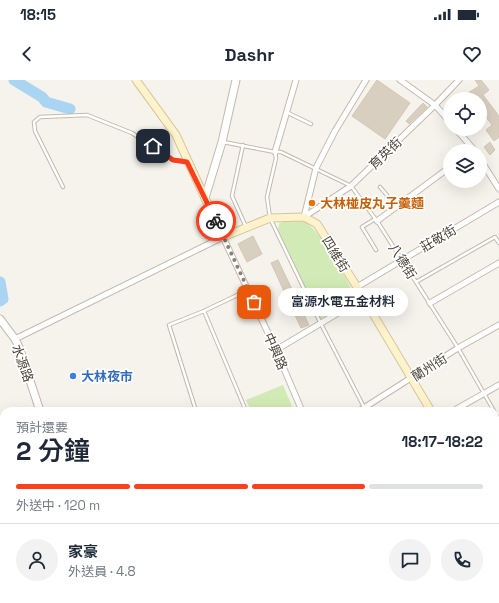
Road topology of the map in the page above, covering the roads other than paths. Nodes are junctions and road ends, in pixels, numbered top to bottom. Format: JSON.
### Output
{"nodes":[{"id":1,"x":136,"y":80,"type":"edge"},
{"id":2,"x":236,"y":80,"type":"edge"},
{"id":3,"x":296,"y":80,"type":"edge"},
{"id":4,"x":366,"y":80,"type":"edge"},
{"id":5,"x":400,"y":80,"type":"edge"},
{"id":6,"x":459,"y":80,"type":"edge"},
{"id":7,"x":435,"y":106,"type":"junction"},
{"id":8,"x":286,"y":112,"type":"junction"},
{"id":9,"x":443,"y":115,"type":"edge"},
{"id":10,"x":311,"y":124,"type":"dead end"},
{"id":11,"x":462,"y":136,"type":"edge"},
{"id":12,"x":222,"y":142,"type":"junction"},
{"id":13,"x":469,"y":144,"type":"edge"},
{"id":14,"x":243,"y":145,"type":"junction"},
{"id":15,"x":275,"y":152,"type":"junction"},
{"id":16,"x":187,"y":162,"type":"junction"},
{"id":17,"x":316,"y":168,"type":"junction"},
{"id":18,"x":487,"y":169,"type":"edge"},
{"id":19,"x":443,"y":172,"type":"edge"},
{"id":20,"x":351,"y":186,"type":"junction"},
{"id":21,"x":63,"y":187,"type":"dead end"},
{"id":22,"x":380,"y":187,"type":"dead end"},
{"id":23,"x":499,"y":189,"type":"edge"},
{"id":24,"x":205,"y":198,"type":"junction"},
{"id":25,"x":499,"y":202,"type":"edge"},
{"id":26,"x":396,"y":207,"type":"junction"},
{"id":27,"x":304,"y":217,"type":"junction"},
{"id":28,"x":270,"y":218,"type":"junction"},
{"id":29,"x":376,"y":220,"type":"junction"},
{"id":30,"x":246,"y":227,"type":"junction"},
{"id":31,"x":223,"y":237,"type":"junction"},
{"id":32,"x":499,"y":243,"type":"edge"},
{"id":33,"x":376,"y":250,"type":"dead end"},
{"id":34,"x":402,"y":260,"type":"junction"},
{"id":35,"x":499,"y":263,"type":"edge"},
{"id":36,"x":416,"y":282,"type":"junction"},
{"id":37,"x":357,"y":287,"type":"junction"},
{"id":38,"x":248,"y":290,"type":"junction"},
{"id":39,"x":363,"y":298,"type":"junction"},
{"id":40,"x":430,"y":304,"type":"junction"},
{"id":41,"x":204,"y":311,"type":"junction"},
{"id":42,"x":0,"y":319,"type":"edge"},
{"id":43,"x":321,"y":324,"type":"junction"},
{"id":44,"x":499,"y":325,"type":"edge"},
{"id":45,"x":15,"y":339,"type":"junction"},
{"id":46,"x":458,"y":348,"type":"junction"},
{"id":47,"x":276,"y":350,"type":"junction"},
{"id":48,"x":412,"y":378,"type":"junction"},
{"id":49,"x":499,"y":385,"type":"edge"},
{"id":50,"x":484,"y":393,"type":"junction"},
{"id":51,"x":39,"y":407,"type":"edge"},
{"id":52,"x":195,"y":407,"type":"edge"},
{"id":53,"x":244,"y":407,"type":"edge"},
{"id":54,"x":300,"y":407,"type":"edge"},
{"id":55,"x":362,"y":407,"type":"edge"},
{"id":56,"x":368,"y":407,"type":"edge"},
{"id":57,"x":429,"y":407,"type":"edge"},
{"id":58,"x":460,"y":407,"type":"edge"},
{"id":59,"x":492,"y":407,"type":"edge"}],
"edges":[{"from":1,"to":16,"type":"main road","name":"中興路"},
{"from":2,"to":12,"type":"street"},
{"from":3,"to":8,"type":"street"},
{"from":4,"to":17,"type":"street"},
{"from":5,"to":7,"type":"street"},
{"from":6,"to":7,"type":"street","name":"育英街"},
{"from":7,"to":9,"type":"street"},
{"from":7,"to":20,"type":"street","name":"育英街"},
{"from":8,"to":10,"type":"lane"},
{"from":8,"to":15,"type":"street"},
{"from":11,"to":13,"type":"street"},
{"from":12,"to":14,"type":"lane","name":"八德街"},
{"from":12,"to":24,"type":"street"},
{"from":14,"to":15,"type":"lane","name":"八德街"},
{"from":14,"to":30,"type":"lane"},
{"from":15,"to":17,"type":"lane","name":"八德街"},
{"from":15,"to":28,"type":"lane"},
{"from":16,"to":21,"type":"lane"},
{"from":16,"to":24,"type":"main road","name":"中興路"},
{"from":17,"to":20,"type":"lane","name":"八德街"},
{"from":17,"to":27,"type":"street"},
{"from":18,"to":23,"type":"street"},
{"from":19,"to":26,"type":"street"},
{"from":20,"to":27,"type":"street","name":"育英街"},
{"from":20,"to":29,"type":"lane","name":"八德街"},
{"from":22,"to":26,"type":"lane"},
{"from":24,"to":31,"type":"main road","name":"中興路"},
{"from":25,"to":34,"type":"street","name":"莊敬街"},
{"from":26,"to":29,"type":"street"},
{"from":27,"to":28,"type":"main road"},
{"from":27,"to":37,"type":"main road","name":"四維街"},
{"from":28,"to":30,"type":"main road"},
{"from":28,"to":43,"type":"lane"},
{"from":29,"to":33,"type":"lane"},
{"from":29,"to":34,"type":"lane","name":"八德街"},
{"from":30,"to":31,"type":"main road"},
{"from":31,"to":38,"type":"street","name":"中興路"},
{"from":31,"to":45,"type":"street"},
{"from":32,"to":36,"type":"lane"},
{"from":34,"to":36,"type":"lane","name":"八德街"},
{"from":34,"to":37,"type":"street","name":"莊敬街"},
{"from":35,"to":40,"type":"street"},
{"from":36,"to":40,"type":"lane","name":"八德街"},
{"from":37,"to":39,"type":"main road","name":"四維街"},
{"from":38,"to":41,"type":"lane"},
{"from":38,"to":47,"type":"street","name":"中興路"},
{"from":39,"to":43,"type":"street"},
{"from":39,"to":48,"type":"main road","name":"四維街"},
{"from":40,"to":46,"type":"lane","name":"八德街"},
{"from":41,"to":52,"type":"lane"},
{"from":41,"to":53,"type":"lane"},
{"from":42,"to":45,"type":"street","name":"水源路"},
{"from":43,"to":47,"type":"street"},
{"from":43,"to":55,"type":"lane"},
{"from":44,"to":46,"type":"street","name":"蘭州街"},
{"from":45,"to":51,"type":"street","name":"水源路"},
{"from":46,"to":48,"type":"street","name":"蘭州街"},
{"from":46,"to":50,"type":"lane","name":"八德街"},
{"from":47,"to":54,"type":"street","name":"中興路"},
{"from":48,"to":56,"type":"street","name":"蘭州街"},
{"from":48,"to":57,"type":"main road","name":"四維街"},
{"from":49,"to":50,"type":"street"},
{"from":50,"to":58,"type":"street"},
{"from":50,"to":59,"type":"lane","name":"八德街"}]}
